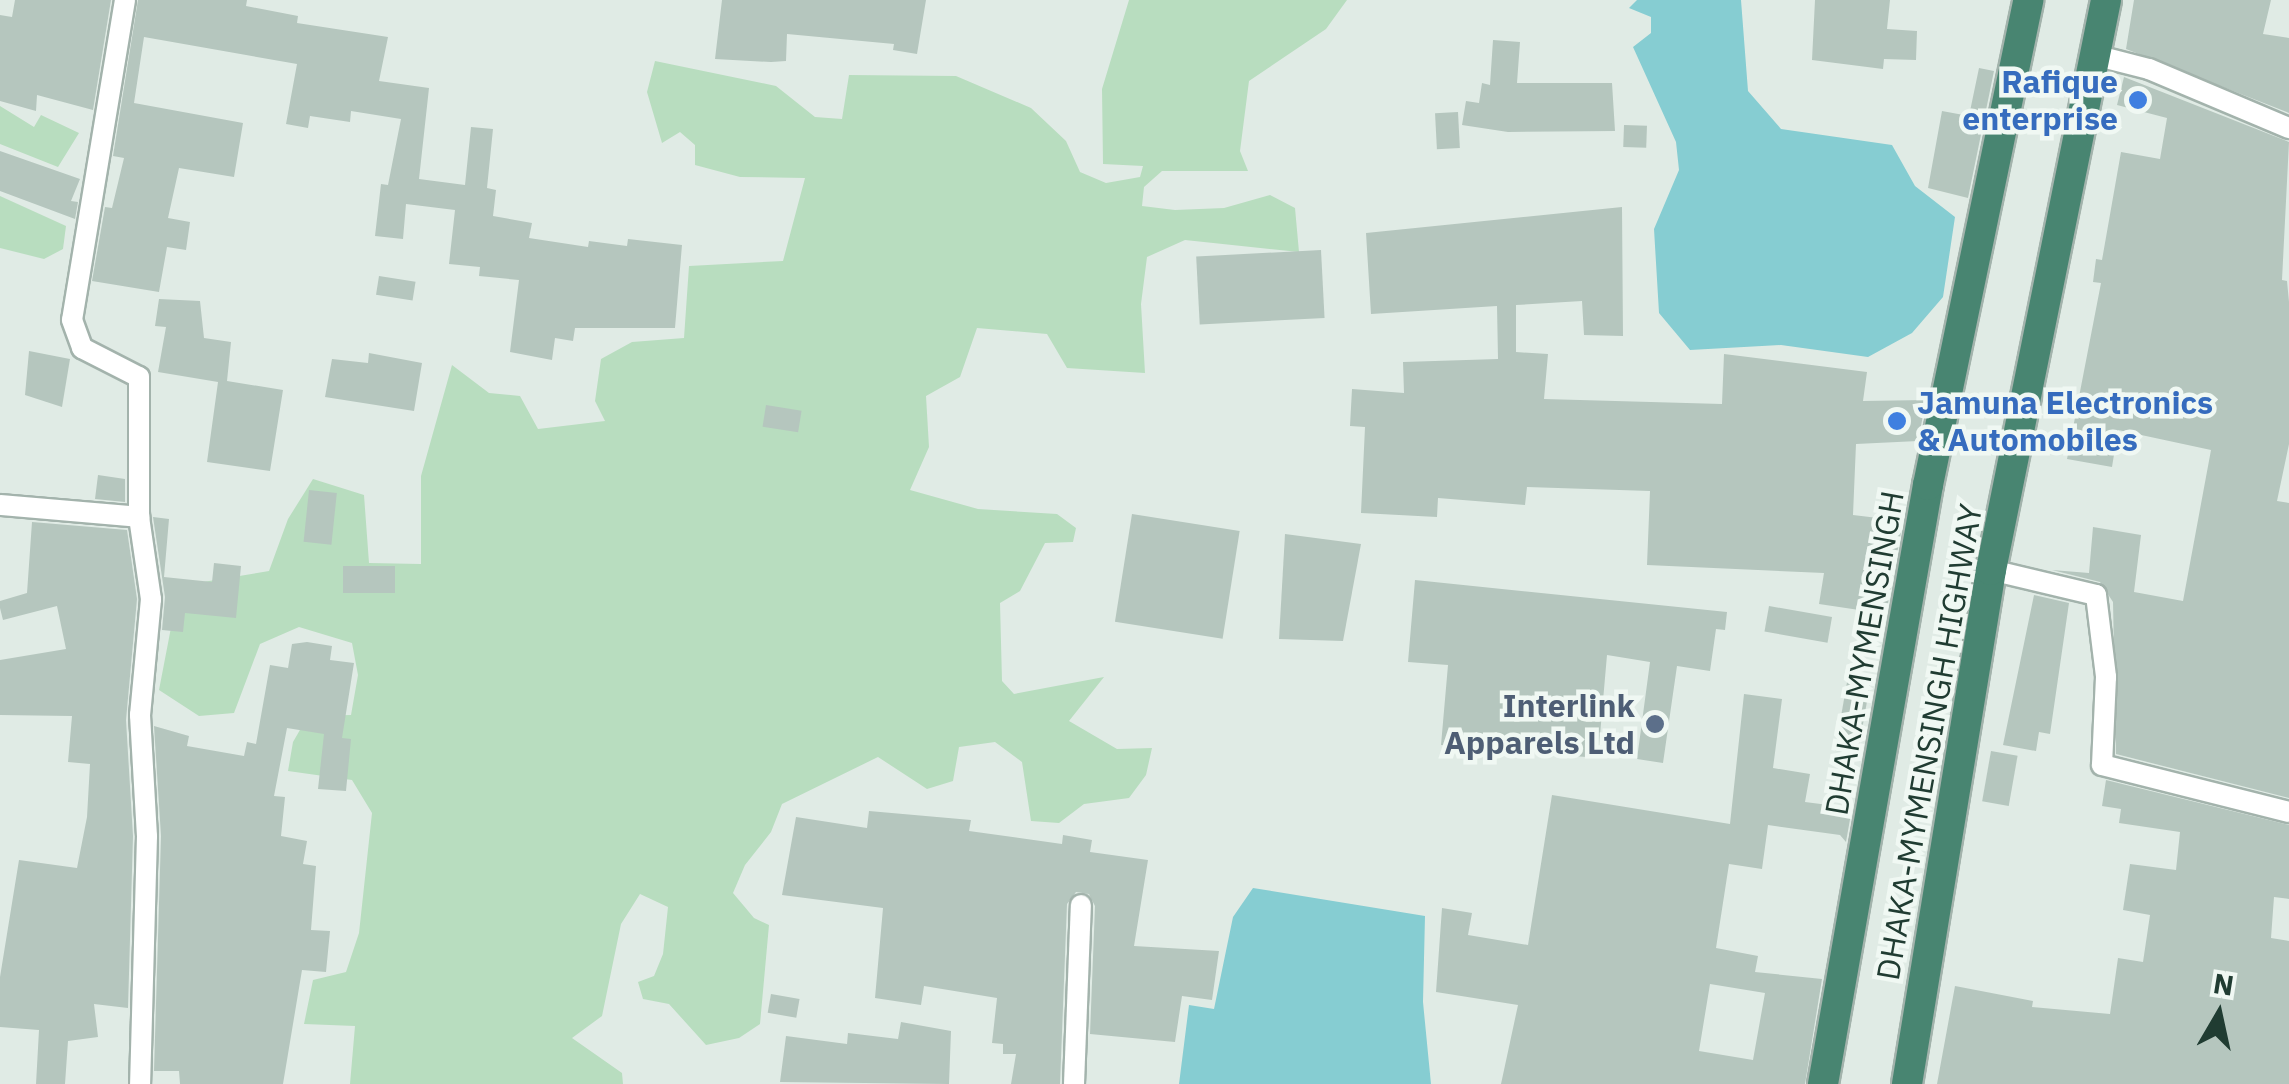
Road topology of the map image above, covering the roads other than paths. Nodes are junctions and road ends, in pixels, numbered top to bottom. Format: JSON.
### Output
{"nodes":[{"id":1,"x":124,"y":0,"type":"edge"},
{"id":2,"x":2028,"y":0,"type":"edge"},
{"id":3,"x":2106,"y":0,"type":"edge"},
{"id":4,"x":2094,"y":54,"type":"junction"},
{"id":5,"x":2289,"y":128,"type":"edge"},
{"id":6,"x":0,"y":506,"type":"edge"},
{"id":7,"x":139,"y":517,"type":"junction"},
{"id":8,"x":1991,"y":570,"type":"junction"},
{"id":9,"x":2289,"y":812,"type":"edge"},
{"id":10,"x":1081,"y":905,"type":"dead end"},
{"id":11,"x":140,"y":1084,"type":"edge"},
{"id":12,"x":1074,"y":1084,"type":"edge"},
{"id":13,"x":1822,"y":1084,"type":"edge"},
{"id":14,"x":1907,"y":1084,"type":"edge"}],
"edges":[{"from":1,"to":7,"type":"street"},
{"from":2,"to":13,"type":"highway","name":"DHAKA-MYMENSINGH"},
{"from":3,"to":4,"type":"highway","name":"DHAKA-MYMENSINGH HIGHWAY"},
{"from":4,"to":5,"type":"street"},
{"from":4,"to":8,"type":"highway","name":"DHAKA-MYMENSINGH HIGHWAY"},
{"from":6,"to":7,"type":"street"},
{"from":7,"to":11,"type":"street"},
{"from":8,"to":9,"type":"street"},
{"from":8,"to":14,"type":"highway","name":"DHAKA-MYMENSINGH HIGHWAY"},
{"from":10,"to":12,"type":"street"}]}
